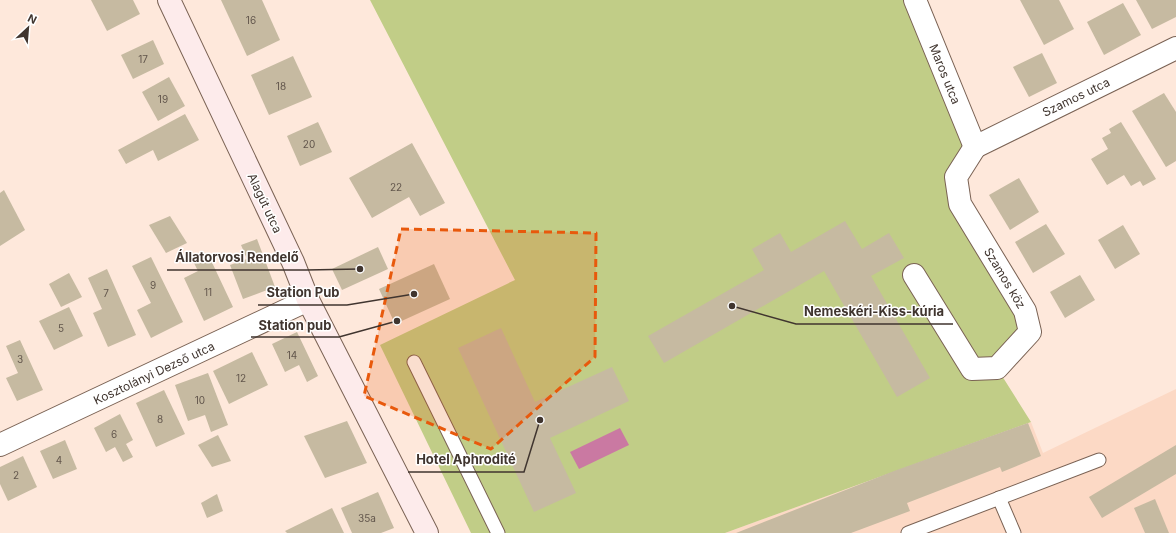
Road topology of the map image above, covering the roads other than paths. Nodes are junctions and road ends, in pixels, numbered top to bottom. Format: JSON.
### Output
{"nodes":[{"id":1,"x":169,"y":0,"type":"edge"},
{"id":2,"x":915,"y":0,"type":"edge"},
{"id":3,"x":1176,"y":48,"type":"edge"},
{"id":4,"x":975,"y":147,"type":"junction"},
{"id":5,"x":914,"y":275,"type":"dead end"},
{"id":6,"x":308,"y":300,"type":"junction"},
{"id":7,"x":414,"y":362,"type":"dead end"},
{"id":8,"x":0,"y":445,"type":"edge"},
{"id":9,"x":1099,"y":460,"type":"dead end"},
{"id":10,"x":999,"y":498,"type":"junction"},
{"id":11,"x":427,"y":533,"type":"edge"},
{"id":12,"x":498,"y":533,"type":"edge"},
{"id":13,"x":908,"y":533,"type":"edge"},
{"id":14,"x":1014,"y":533,"type":"edge"}],
"edges":[{"from":1,"to":6,"type":"street","name":"Alagút utca"},
{"from":2,"to":4,"type":"street","name":"Maros utca"},
{"from":3,"to":4,"type":"street","name":"Szamos utca"},
{"from":4,"to":5,"type":"street","name":"Szamos köz"},
{"from":6,"to":8,"type":"street","name":"Kosztolányi Dezső utca"},
{"from":6,"to":11,"type":"street","name":"Alagút utca"},
{"from":7,"to":12,"type":"lane"},
{"from":9,"to":10,"type":"lane"},
{"from":10,"to":13,"type":"lane"},
{"from":10,"to":14,"type":"lane"}]}
